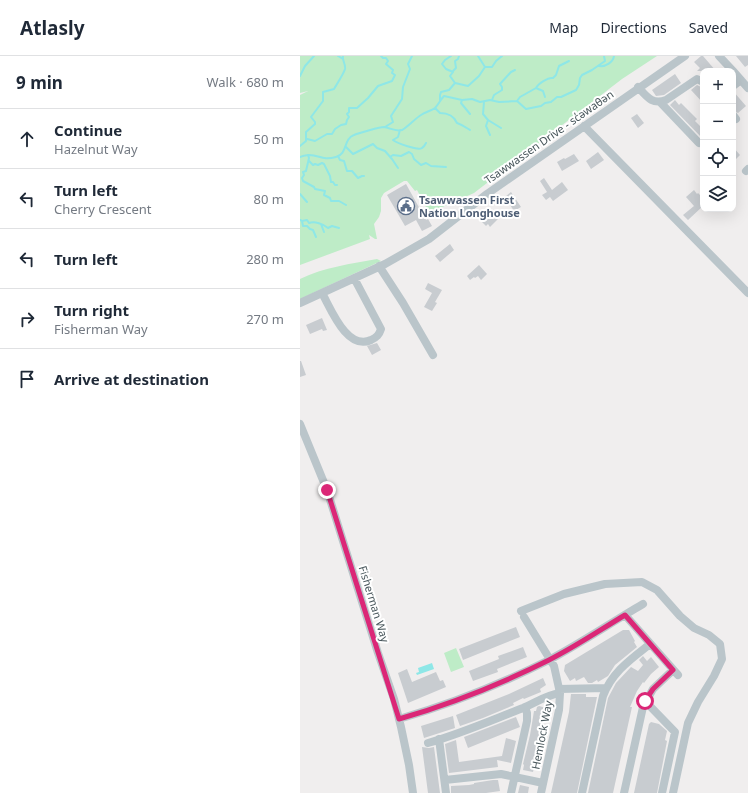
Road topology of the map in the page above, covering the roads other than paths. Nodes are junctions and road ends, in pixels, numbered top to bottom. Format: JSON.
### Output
{"nodes":[{"id":1,"x":685,"y":56,"type":"edge"},
{"id":2,"x":719,"y":56,"type":"edge"},
{"id":3,"x":730,"y":68,"type":"edge"},
{"id":4,"x":736,"y":75,"type":"edge"},
{"id":5,"x":700,"y":80,"type":"edge"},
{"id":6,"x":740,"y":80,"type":"junction"},
{"id":7,"x":736,"y":83,"type":"edge"},
{"id":8,"x":638,"y":87,"type":"junction"},
{"id":9,"x":748,"y":88,"type":"edge"},
{"id":10,"x":660,"y":102,"type":"junction"},
{"id":11,"x":584,"y":126,"type":"junction"},
{"id":12,"x":699,"y":143,"type":"dead end"},
{"id":13,"x":379,"y":266,"type":"junction"},
{"id":14,"x":354,"y":278,"type":"junction"},
{"id":15,"x":322,"y":293,"type":"junction"},
{"id":16,"x":748,"y":293,"type":"edge"},
{"id":17,"x":300,"y":303,"type":"edge"},
{"id":18,"x":433,"y":355,"type":"dead end"},
{"id":19,"x":300,"y":424,"type":"edge"},
{"id":20,"x":643,"y":604,"type":"dead end"},
{"id":21,"x":625,"y":615,"type":"junction"},
{"id":22,"x":650,"y":644,"type":"junction"},
{"id":23,"x":550,"y":659,"type":"junction"},
{"id":24,"x":606,"y":688,"type":"junction"},
{"id":25,"x":560,"y":691,"type":"junction"},
{"id":26,"x":645,"y":701,"type":"junction"},
{"id":27,"x":525,"y":707,"type":"junction"},
{"id":28,"x":399,"y":719,"type":"junction"},
{"id":29,"x":439,"y":739,"type":"junction"},
{"id":30,"x":428,"y":743,"type":"dead end"},
{"id":31,"x":515,"y":776,"type":"junction"},
{"id":32,"x":445,"y":780,"type":"junction"},
{"id":33,"x":543,"y":783,"type":"junction"},
{"id":34,"x":413,"y":793,"type":"edge"},
{"id":35,"x":446,"y":793,"type":"edge"},
{"id":36,"x":511,"y":793,"type":"edge"},
{"id":37,"x":541,"y":793,"type":"edge"},
{"id":38,"x":582,"y":793,"type":"edge"},
{"id":39,"x":624,"y":793,"type":"edge"},
{"id":40,"x":662,"y":793,"type":"edge"},
{"id":41,"x":673,"y":793,"type":"edge"}],
"edges":[{"from":1,"to":8,"type":"street","name":"Tsawwassen Drive - sc̓əwaθən"},
{"from":2,"to":3,"type":"street"},
{"from":4,"to":6,"type":"street"},
{"from":5,"to":10,"type":"street"},
{"from":6,"to":7,"type":"street"},
{"from":6,"to":9,"type":"street"},
{"from":8,"to":10,"type":"street"},
{"from":8,"to":11,"type":"street","name":"Tsawwassen Drive - sc̓əwaθən"},
{"from":10,"to":12,"type":"street"},
{"from":11,"to":13,"type":"street","name":"Tsawwassen Drive - sc̓əwaθən"},
{"from":11,"to":16,"type":"street"},
{"from":13,"to":14,"type":"street","name":"Tsawwassen Drive - sc̓əwaθən"},
{"from":13,"to":18,"type":"street"},
{"from":14,"to":15,"type":"street","name":"Tsawwassen Drive - sc̓əwaθən"},
{"from":14,"to":15,"type":"street"},
{"from":15,"to":17,"type":"street","name":"Tsawwassen Drive - sc̓əwaθən"},
{"from":19,"to":28,"type":"street","name":"Fisherman Way"},
{"from":20,"to":21,"type":"street"},
{"from":21,"to":22,"type":"street"},
{"from":21,"to":23,"type":"street"},
{"from":22,"to":24,"type":"street"},
{"from":22,"to":26,"type":"street"},
{"from":23,"to":25,"type":"street","name":"Hemlock Way"},
{"from":23,"to":28,"type":"street"},
{"from":23,"to":41,"type":"street","name":"Hemlock Way"},
{"from":24,"to":25,"type":"street"},
{"from":24,"to":38,"type":"street"},
{"from":25,"to":27,"type":"street"},
{"from":25,"to":33,"type":"street","name":"Hemlock Way"},
{"from":26,"to":39,"type":"street"},
{"from":26,"to":40,"type":"street"},
{"from":27,"to":29,"type":"street"},
{"from":27,"to":31,"type":"street"},
{"from":28,"to":34,"type":"street","name":"Fisherman Way"},
{"from":29,"to":30,"type":"street"},
{"from":29,"to":32,"type":"street"},
{"from":31,"to":32,"type":"street"},
{"from":31,"to":33,"type":"street"},
{"from":31,"to":36,"type":"street"},
{"from":32,"to":35,"type":"street"},
{"from":33,"to":37,"type":"street","name":"Hemlock Way"}]}
